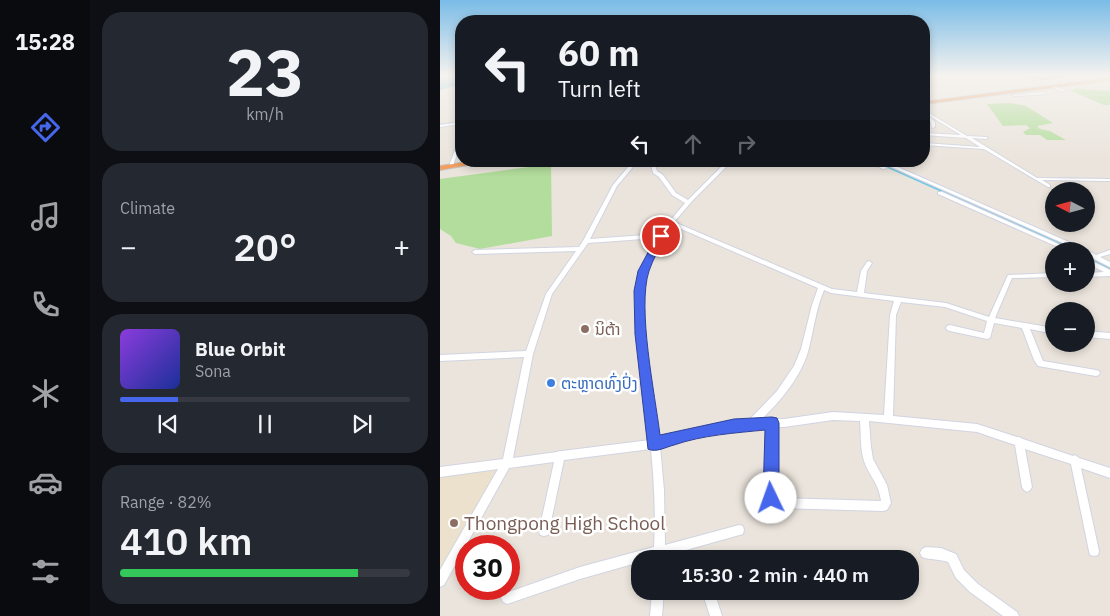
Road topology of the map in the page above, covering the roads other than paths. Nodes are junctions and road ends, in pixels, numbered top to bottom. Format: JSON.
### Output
{"nodes":[{"id":1,"x":930,"y":115,"type":"edge"},
{"id":2,"x":930,"y":119,"type":"edge"},
{"id":3,"x":455,"y":123,"type":"edge"},
{"id":4,"x":440,"y":125,"type":"edge"},
{"id":5,"x":932,"y":127,"type":"dead end"},
{"id":6,"x":930,"y":134,"type":"edge"},
{"id":7,"x":968,"y":136,"type":"junction"},
{"id":8,"x":986,"y":138,"type":"dead end"},
{"id":9,"x":930,"y":144,"type":"edge"},
{"id":10,"x":986,"y":148,"type":"junction"},
{"id":11,"x":455,"y":154,"type":"edge"},
{"id":12,"x":455,"y":164,"type":"edge"},
{"id":13,"x":451,"y":165,"type":"junction"},
{"id":14,"x":455,"y":165,"type":"edge"},
{"id":15,"x":441,"y":167,"type":"edge"},
{"id":16,"x":631,"y":167,"type":"edge"},
{"id":17,"x":653,"y":167,"type":"edge"},
{"id":18,"x":724,"y":167,"type":"edge"},
{"id":19,"x":882,"y":167,"type":"edge"},
{"id":20,"x":894,"y":167,"type":"edge"},
{"id":21,"x":1037,"y":179,"type":"junction"},
{"id":22,"x":1110,"y":180,"type":"edge"},
{"id":23,"x":1045,"y":184,"type":"edge"},
{"id":24,"x":688,"y":202,"type":"junction"},
{"id":25,"x":669,"y":222,"type":"junction"},
{"id":26,"x":661,"y":236,"type":"junction"},
{"id":27,"x":586,"y":241,"type":"junction"},
{"id":28,"x":1051,"y":242,"type":"edge"},
{"id":29,"x":1062,"y":242,"type":"edge"},
{"id":30,"x":580,"y":248,"type":"junction"},
{"id":31,"x":475,"y":252,"type":"dead end"},
{"id":32,"x":1110,"y":252,"type":"edge"},
{"id":33,"x":1095,"y":257,"type":"joint"},
{"id":34,"x":869,"y":263,"type":"dead end"},
{"id":35,"x":1095,"y":265,"type":"edge"},
{"id":36,"x":1110,"y":265,"type":"edge"},
{"id":37,"x":1110,"y":274,"type":"edge"},
{"id":38,"x":1045,"y":275,"type":"edge"},
{"id":39,"x":1095,"y":275,"type":"edge"},
{"id":40,"x":822,"y":287,"type":"junction"},
{"id":41,"x":860,"y":294,"type":"junction"},
{"id":42,"x":898,"y":299,"type":"junction"},
{"id":43,"x":991,"y":320,"type":"junction"},
{"id":44,"x":1025,"y":327,"type":"junction"},
{"id":45,"x":950,"y":328,"type":"dead end"},
{"id":46,"x":1045,"y":330,"type":"edge"},
{"id":47,"x":1095,"y":335,"type":"edge"},
{"id":48,"x":1110,"y":336,"type":"edge"},
{"id":49,"x":529,"y":354,"type":"junction"},
{"id":50,"x":440,"y":358,"type":"edge"},
{"id":51,"x":1096,"y":372,"type":"dead end"},
{"id":52,"x":864,"y":417,"type":"junction"},
{"id":53,"x":888,"y":420,"type":"junction"},
{"id":54,"x":752,"y":423,"type":"junction"},
{"id":55,"x":772,"y":423,"type":"junction"},
{"id":56,"x":1019,"y":441,"type":"junction"},
{"id":57,"x":653,"y":444,"type":"junction"},
{"id":58,"x":560,"y":455,"type":"junction"},
{"id":59,"x":1075,"y":460,"type":"junction"},
{"id":60,"x":507,"y":462,"type":"junction"},
{"id":61,"x":440,"y":472,"type":"edge"},
{"id":62,"x":1110,"y":473,"type":"edge"},
{"id":63,"x":1028,"y":487,"type":"dead end"},
{"id":64,"x":739,"y":530,"type":"dead end"},
{"id":65,"x":544,"y":531,"type":"dead end"},
{"id":66,"x":660,"y":550,"type":"edge"},
{"id":67,"x":676,"y":550,"type":"edge"},
{"id":68,"x":1094,"y":551,"type":"dead end"},
{"id":69,"x":926,"y":553,"type":"dead end"},
{"id":70,"x":631,"y":562,"type":"edge"},
{"id":71,"x":440,"y":581,"type":"edge"},
{"id":72,"x":520,"y":594,"type":"edge"},
{"id":73,"x":657,"y":600,"type":"edge"},
{"id":74,"x":711,"y":600,"type":"edge"},
{"id":75,"x":656,"y":616,"type":"edge"},
{"id":76,"x":716,"y":616,"type":"edge"},
{"id":77,"x":1013,"y":616,"type":"edge"}],
"edges":[{"from":1,"to":7,"type":"street"},
{"from":2,"to":5,"type":"street"},
{"from":3,"to":4,"type":"street"},
{"from":6,"to":7,"type":"street"},
{"from":7,"to":8,"type":"street"},
{"from":7,"to":10,"type":"street"},
{"from":9,"to":10,"type":"street"},
{"from":10,"to":21,"type":"street"},
{"from":11,"to":13,"type":"street"},
{"from":12,"to":13,"type":"highway"},
{"from":13,"to":14,"type":"highway"},
{"from":13,"to":15,"type":"highway"},
{"from":16,"to":27,"type":"street"},
{"from":17,"to":24,"type":"street"},
{"from":18,"to":24,"type":"street"},
{"from":19,"to":28,"type":"street"},
{"from":20,"to":29,"type":"street"},
{"from":21,"to":22,"type":"street"},
{"from":21,"to":23,"type":"street"},
{"from":24,"to":25,"type":"street"},
{"from":25,"to":26,"type":"street"},
{"from":25,"to":40,"type":"street"},
{"from":26,"to":27,"type":"street"},
{"from":26,"to":57,"type":"street"},
{"from":27,"to":30,"type":"street"},
{"from":30,"to":31,"type":"street"},
{"from":30,"to":49,"type":"street"},
{"from":32,"to":33,"type":"street"},
{"from":33,"to":36,"type":"street"},
{"from":34,"to":41,"type":"street"},
{"from":35,"to":37,"type":"street"},
{"from":37,"to":39,"type":"street"},
{"from":38,"to":43,"type":"street"},
{"from":40,"to":41,"type":"street"},
{"from":40,"to":54,"type":"street"},
{"from":41,"to":42,"type":"street"},
{"from":42,"to":43,"type":"street"},
{"from":42,"to":53,"type":"street"},
{"from":43,"to":44,"type":"street"},
{"from":43,"to":45,"type":"street"},
{"from":44,"to":46,"type":"street"},
{"from":44,"to":51,"type":"street"},
{"from":47,"to":48,"type":"street"},
{"from":49,"to":50,"type":"street"},
{"from":49,"to":60,"type":"street"},
{"from":52,"to":53,"type":"street"},
{"from":52,"to":55,"type":"street"},
{"from":52,"to":55,"type":"street"},
{"from":53,"to":56,"type":"street"},
{"from":54,"to":55,"type":"street"},
{"from":54,"to":57,"type":"street"},
{"from":56,"to":59,"type":"street"},
{"from":56,"to":63,"type":"street"},
{"from":57,"to":58,"type":"street"},
{"from":57,"to":66,"type":"street"},
{"from":58,"to":60,"type":"street"},
{"from":58,"to":65,"type":"street"},
{"from":59,"to":62,"type":"street"},
{"from":59,"to":68,"type":"street"},
{"from":60,"to":61,"type":"street"},
{"from":60,"to":71,"type":"street"},
{"from":64,"to":67,"type":"street"},
{"from":69,"to":77,"type":"street"},
{"from":70,"to":72,"type":"street"},
{"from":73,"to":75,"type":"street"},
{"from":74,"to":76,"type":"street"}]}
